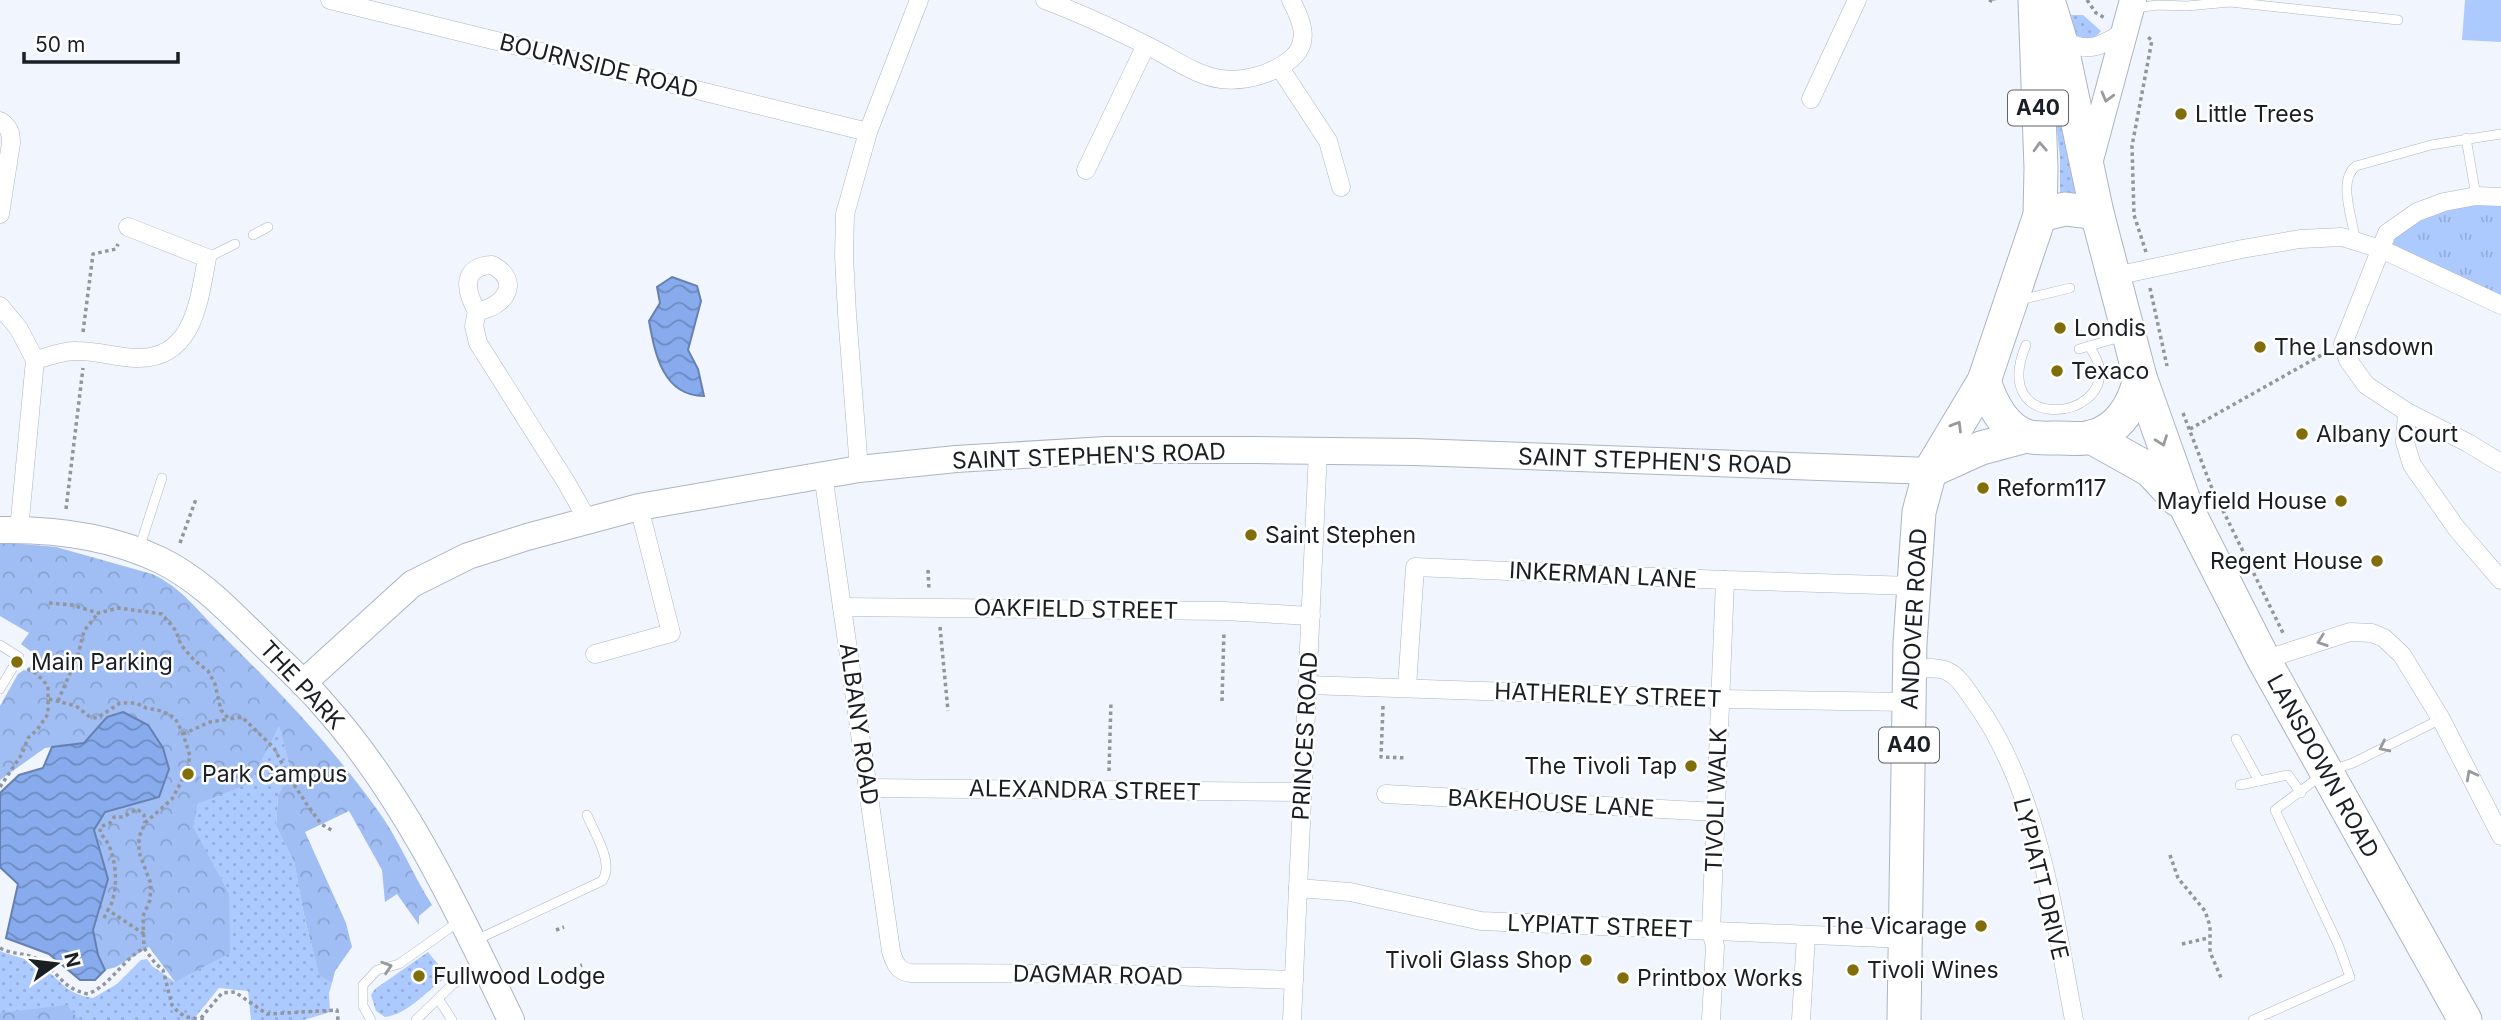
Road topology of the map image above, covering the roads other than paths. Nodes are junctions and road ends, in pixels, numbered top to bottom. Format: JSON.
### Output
{"nodes":[{"id":1,"x":330,"y":0,"type":"edge"},
{"id":2,"x":919,"y":0,"type":"edge"},
{"id":3,"x":1045,"y":0,"type":"edge"},
{"id":4,"x":1291,"y":0,"type":"edge"},
{"id":5,"x":1857,"y":0,"type":"edge"},
{"id":6,"x":2035,"y":0,"type":"edge"},
{"id":7,"x":2048,"y":0,"type":"edge"},
{"id":8,"x":2129,"y":16,"type":"edge"},
{"id":9,"x":2398,"y":20,"type":"dead end"},
{"id":10,"x":2060,"y":39,"type":"junction"},
{"id":11,"x":1146,"y":45,"type":"junction"},
{"id":12,"x":1280,"y":68,"type":"junction"},
{"id":13,"x":1811,"y":99,"type":"dead end"},
{"id":14,"x":0,"y":121,"type":"edge"},
{"id":15,"x":868,"y":132,"type":"junction"},
{"id":16,"x":2501,"y":134,"type":"edge"},
{"id":17,"x":2466,"y":138,"type":"junction"},
{"id":18,"x":2087,"y":169,"type":"junction"},
{"id":19,"x":1086,"y":170,"type":"dead end"},
{"id":20,"x":1341,"y":187,"type":"dead end"},
{"id":21,"x":2476,"y":196,"type":"junction"},
{"id":22,"x":2501,"y":197,"type":"edge"},
{"id":23,"x":2097,"y":213,"type":"junction"},
{"id":24,"x":0,"y":214,"type":"edge"},
{"id":25,"x":2040,"y":215,"type":"junction"},
{"id":26,"x":128,"y":226,"type":"road end"},
{"id":27,"x":268,"y":227,"type":"dead end"},
{"id":28,"x":253,"y":235,"type":"dead end"},
{"id":29,"x":2355,"y":240,"type":"junction"},
{"id":30,"x":235,"y":244,"type":"dead end"},
{"id":31,"x":2381,"y":249,"type":"junction"},
{"id":32,"x":206,"y":258,"type":"junction"},
{"id":33,"x":2131,"y":273,"type":"junction"},
{"id":34,"x":2070,"y":288,"type":"dead end"},
{"id":35,"x":2501,"y":305,"type":"edge"},
{"id":36,"x":0,"y":306,"type":"edge"},
{"id":37,"x":477,"y":311,"type":"dead end"},
{"id":38,"x":2129,"y":334,"type":"junction"},
{"id":39,"x":2016,"y":335,"type":"junction"},
{"id":40,"x":2089,"y":346,"type":"junction"},
{"id":41,"x":2079,"y":349,"type":"dead end"},
{"id":42,"x":35,"y":360,"type":"junction"},
{"id":43,"x":2155,"y":378,"type":"junction"},
{"id":44,"x":1984,"y":381,"type":"junction"},
{"id":45,"x":2407,"y":412,"type":"junction"},
{"id":46,"x":2044,"y":423,"type":"junction"},
{"id":47,"x":2091,"y":438,"type":"junction"},
{"id":48,"x":1318,"y":451,"type":"junction"},
{"id":49,"x":2501,"y":463,"type":"edge"},
{"id":50,"x":859,"y":469,"type":"junction"},
{"id":51,"x":1930,"y":471,"type":"junction"},
{"id":52,"x":823,"y":474,"type":"junction"},
{"id":53,"x":162,"y":478,"type":"dead end"},
{"id":54,"x":639,"y":506,"type":"junction"},
{"id":55,"x":2187,"y":509,"type":"junction"},
{"id":56,"x":587,"y":519,"type":"junction"},
{"id":57,"x":10,"y":530,"type":"edge"},
{"id":58,"x":138,"y":551,"type":"junction"},
{"id":59,"x":1725,"y":580,"type":"junction"},
{"id":60,"x":2501,"y":580,"type":"edge"},
{"id":61,"x":1913,"y":586,"type":"junction"},
{"id":62,"x":842,"y":607,"type":"junction"},
{"id":63,"x":1311,"y":616,"type":"junction"},
{"id":64,"x":0,"y":645,"type":"edge"},
{"id":65,"x":595,"y":654,"type":"dead end"},
{"id":66,"x":2278,"y":655,"type":"junction"},
{"id":67,"x":303,"y":683,"type":"junction"},
{"id":68,"x":1308,"y":685,"type":"junction"},
{"id":69,"x":1910,"y":686,"type":"junction"},
{"id":70,"x":1407,"y":687,"type":"junction"},
{"id":71,"x":0,"y":689,"type":"edge"},
{"id":72,"x":1720,"y":699,"type":"junction"},
{"id":73,"x":2441,"y":719,"type":"junction"},
{"id":74,"x":2236,"y":739,"type":"dead end"},
{"id":75,"x":2326,"y":772,"type":"junction"},
{"id":76,"x":2259,"y":780,"type":"junction"},
{"id":77,"x":2240,"y":785,"type":"dead end"},
{"id":78,"x":868,"y":788,"type":"junction"},
{"id":79,"x":1303,"y":792,"type":"junction"},
{"id":80,"x":2301,"y":793,"type":"junction"},
{"id":81,"x":1386,"y":794,"type":"dead end"},
{"id":82,"x":1716,"y":812,"type":"junction"},
{"id":83,"x":587,"y":815,"type":"dead end"},
{"id":84,"x":2501,"y":836,"type":"edge"},
{"id":85,"x":1298,"y":888,"type":"junction"},
{"id":86,"x":467,"y":931,"type":"junction"},
{"id":87,"x":1711,"y":931,"type":"junction"},
{"id":88,"x":1806,"y":936,"type":"junction"},
{"id":89,"x":1906,"y":939,"type":"junction"},
{"id":90,"x":485,"y":967,"type":"junction"},
{"id":91,"x":902,"y":971,"type":"joint"},
{"id":92,"x":1294,"y":980,"type":"junction"},
{"id":93,"x":439,"y":1000,"type":"junction"},
{"id":94,"x":371,"y":1020,"type":"edge"},
{"id":95,"x":416,"y":1020,"type":"edge"},
{"id":96,"x":452,"y":1020,"type":"edge"},
{"id":97,"x":511,"y":1020,"type":"edge"},
{"id":98,"x":1292,"y":1020,"type":"edge"},
{"id":99,"x":1710,"y":1020,"type":"edge"},
{"id":100,"x":1801,"y":1020,"type":"edge"},
{"id":101,"x":1905,"y":1020,"type":"edge"},
{"id":102,"x":2074,"y":1020,"type":"edge"},
{"id":103,"x":2253,"y":1020,"type":"edge"},
{"id":104,"x":2465,"y":1020,"type":"edge"}],
"edges":[{"from":1,"to":15,"type":"street","name":"BOURNSIDE ROAD"},
{"from":2,"to":15,"type":"street"},
{"from":3,"to":11,"type":"street"},
{"from":4,"to":12,"type":"street"},
{"from":5,"to":13,"type":"street"},
{"from":25,"to":6,"type":"highway","number":"A40","one_way":true},
{"from":7,"to":10,"type":"highway","number":"A40"},
{"from":8,"to":9,"type":"lane"},
{"from":8,"to":10,"type":"street"},
{"from":8,"to":18,"type":"street","one_way":true},
{"from":10,"to":18,"type":"highway","number":"A40"},
{"from":11,"to":12,"type":"street"},
{"from":11,"to":19,"type":"street"},
{"from":12,"to":20,"type":"street"},
{"from":14,"to":24,"type":"street"},
{"from":15,"to":50,"type":"street"},
{"from":16,"to":17,"type":"lane"},
{"from":17,"to":21,"type":"lane"},
{"from":17,"to":29,"type":"lane"},
{"from":18,"to":23,"type":"highway","number":"A40"},
{"from":21,"to":22,"type":"street"},
{"from":21,"to":31,"type":"street"},
{"from":23,"to":25,"type":"highway"},
{"from":23,"to":33,"type":"highway","name":"LANSDOWN ROAD"},
{"from":25,"to":39,"type":"highway","name":"ANDOVER ROAD"},
{"from":26,"to":32,"type":"street"},
{"from":27,"to":28,"type":"lane"},
{"from":29,"to":31,"type":"street"},
{"from":29,"to":33,"type":"street"},
{"from":30,"to":32,"type":"lane"},
{"from":31,"to":35,"type":"street"},
{"from":31,"to":45,"type":"street"},
{"from":32,"to":42,"type":"street"},
{"from":33,"to":38,"type":"highway","name":"LANSDOWN ROAD"},
{"from":34,"to":39,"type":"lane"},
{"from":36,"to":42,"type":"street"},
{"from":37,"to":56,"type":"street"},
{"from":38,"to":40,"type":"lane"},
{"from":38,"to":43,"type":"highway","name":"LANSDOWN ROAD"},
{"from":39,"to":44,"type":"highway","name":"ANDOVER ROAD"},
{"from":39,"to":46,"type":"lane"},
{"from":40,"to":41,"type":"lane"},
{"from":40,"to":46,"type":"lane"},
{"from":42,"to":57,"type":"street"},
{"from":43,"to":47,"type":"highway"},
{"from":43,"to":55,"type":"highway","name":"LANSDOWN ROAD","one_way":true},
{"from":44,"to":46,"type":"highway"},
{"from":51,"to":44,"type":"highway","name":"ANDOVER ROAD","number":"A40","one_way":true},
{"from":45,"to":49,"type":"street"},
{"from":45,"to":60,"type":"street"},
{"from":46,"to":47,"type":"highway"},
{"from":46,"to":51,"type":"highway"},
{"from":47,"to":55,"type":"highway","name":"LANSDOWN ROAD"},
{"from":48,"to":50,"type":"street","name":"SAINT STEPHEN'S ROAD"},
{"from":48,"to":51,"type":"street","name":"SAINT STEPHEN'S ROAD"},
{"from":48,"to":63,"type":"street","name":"PRINCES ROAD"},
{"from":50,"to":52,"type":"street","name":"SAINT STEPHEN'S ROAD"},
{"from":51,"to":61,"type":"highway","name":"ANDOVER ROAD","number":"A40"},
{"from":52,"to":54,"type":"street","name":"SAINT STEPHEN'S ROAD"},
{"from":52,"to":62,"type":"street","name":"ALBANY ROAD"},
{"from":53,"to":58,"type":"lane"},
{"from":54,"to":56,"type":"street","name":"SAINT STEPHEN'S ROAD"},
{"from":54,"to":65,"type":"street"},
{"from":55,"to":66,"type":"highway","name":"LANSDOWN ROAD"},
{"from":56,"to":67,"type":"street","name":"SAINT STEPHEN'S ROAD"},
{"from":57,"to":58,"type":"street","name":"THE PARK"},
{"from":58,"to":67,"type":"street","name":"THE PARK"},
{"from":59,"to":61,"type":"street","name":"INKERMAN LANE"},
{"from":59,"to":70,"type":"street","name":"INKERMAN LANE"},
{"from":59,"to":72,"type":"street","name":"TIVOLI WALK"},
{"from":61,"to":69,"type":"highway","name":"ANDOVER ROAD","number":"A40"},
{"from":62,"to":63,"type":"street","name":"OAKFIELD STREET"},
{"from":62,"to":78,"type":"street","name":"ALBANY ROAD"},
{"from":63,"to":68,"type":"street","name":"PRINCES ROAD"},
{"from":64,"to":71,"type":"lane"},
{"from":73,"to":66,"type":"street","one_way":true},
{"from":66,"to":75,"type":"highway","name":"LANSDOWN ROAD"},
{"from":67,"to":86,"type":"street","name":"THE PARK"},
{"from":68,"to":70,"type":"street","name":"HATHERLEY STREET"},
{"from":68,"to":79,"type":"street","name":"PRINCES ROAD"},
{"from":69,"to":72,"type":"street","name":"HATHERLEY STREET"},
{"from":69,"to":89,"type":"highway","name":"ANDOVER ROAD","number":"A40"},
{"from":69,"to":102,"type":"street","name":"LYPIATT DRIVE"},
{"from":70,"to":72,"type":"street","name":"HATHERLEY STREET"},
{"from":72,"to":82,"type":"street","name":"TIVOLI WALK"},
{"from":73,"to":75,"type":"lane","one_way":true},
{"from":84,"to":73,"type":"street","one_way":true},
{"from":74,"to":76,"type":"lane"},
{"from":75,"to":80,"type":"lane"},
{"from":75,"to":104,"type":"highway","name":"LANSDOWN ROAD"},
{"from":76,"to":77,"type":"lane"},
{"from":76,"to":80,"type":"lane"},
{"from":78,"to":79,"type":"street","name":"ALEXANDRA STREET"},
{"from":78,"to":91,"type":"street","name":"ALBANY ROAD"},
{"from":79,"to":85,"type":"street","name":"PRINCES ROAD"},
{"from":80,"to":103,"type":"lane"},
{"from":81,"to":82,"type":"street","name":"BAKEHOUSE LANE"},
{"from":82,"to":87,"type":"street","name":"TIVOLI WALK"},
{"from":83,"to":86,"type":"lane"},
{"from":85,"to":87,"type":"street","name":"LYPIATT STREET"},
{"from":85,"to":92,"type":"street","name":"PRINCES ROAD"},
{"from":86,"to":90,"type":"street","name":"THE PARK"},
{"from":94,"to":86,"type":"lane","one_way":true},
{"from":87,"to":88,"type":"street","name":"LYPIATT STREET"},
{"from":87,"to":99,"type":"street","name":"TIVOLI WALK"},
{"from":88,"to":89,"type":"street","name":"LYPIATT STREET"},
{"from":88,"to":100,"type":"street"},
{"from":89,"to":101,"type":"highway","name":"ANDOVER ROAD","number":"A40"},
{"from":90,"to":93,"type":"lane"},
{"from":90,"to":97,"type":"street","name":"THE PARK"},
{"from":91,"to":92,"type":"street","name":"DAGMAR ROAD"},
{"from":92,"to":98,"type":"street","name":"PRINCES ROAD"},
{"from":93,"to":95,"type":"lane"},
{"from":93,"to":96,"type":"lane"}]}
